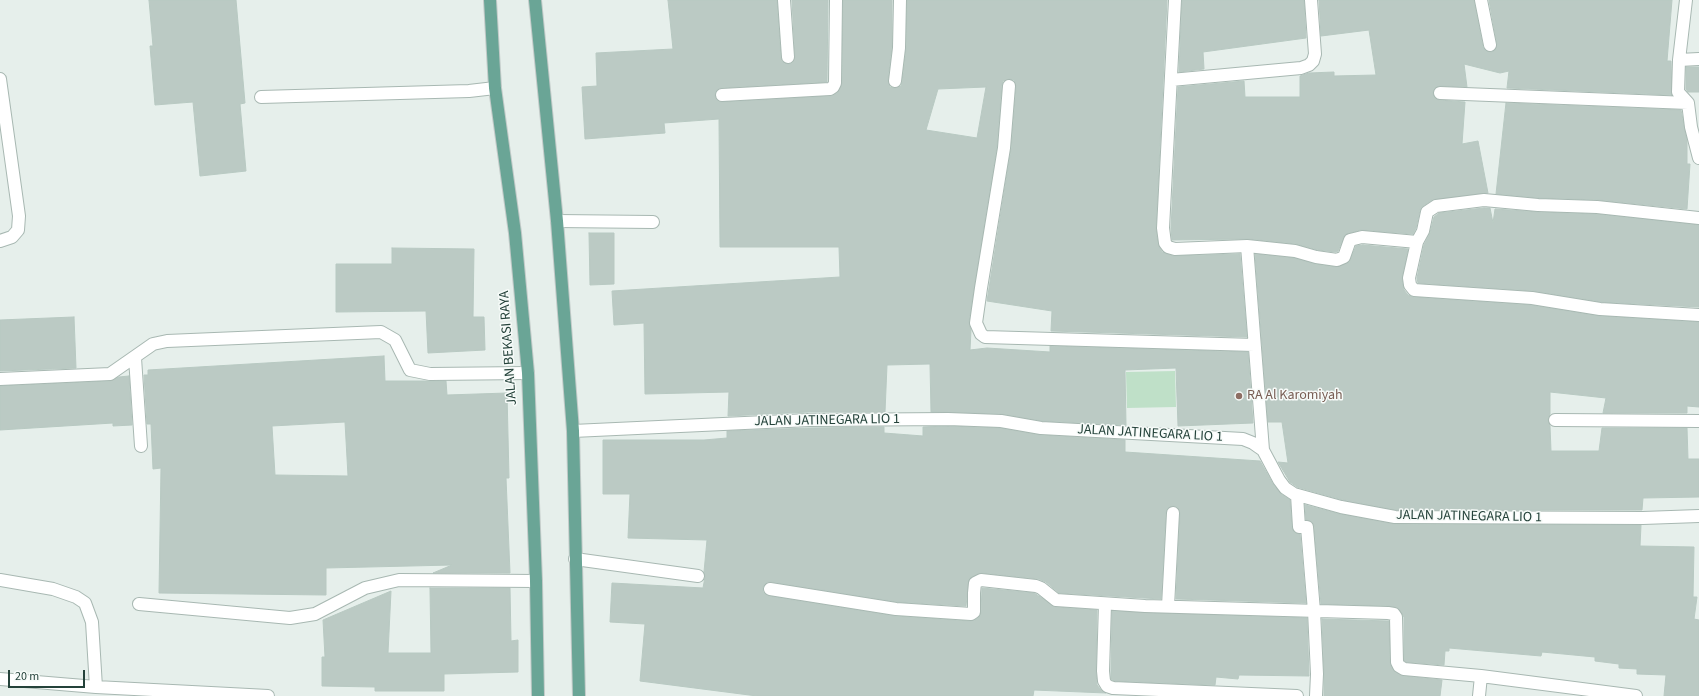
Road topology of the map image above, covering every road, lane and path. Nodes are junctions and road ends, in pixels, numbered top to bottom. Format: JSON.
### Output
{"nodes":[{"id":1,"x":490,"y":0,"type":"edge"},
{"id":2,"x":535,"y":0,"type":"edge"},
{"id":3,"x":784,"y":0,"type":"edge"},
{"id":4,"x":836,"y":0,"type":"edge"},
{"id":5,"x":900,"y":0,"type":"edge"},
{"id":6,"x":1175,"y":0,"type":"edge"},
{"id":7,"x":1311,"y":0,"type":"edge"},
{"id":8,"x":1481,"y":0,"type":"edge"},
{"id":9,"x":1686,"y":0,"type":"edge"},
{"id":10,"x":1490,"y":45,"type":"dead end"},
{"id":11,"x":788,"y":57,"type":"dead end"},
{"id":12,"x":1699,"y":59,"type":"edge"},
{"id":13,"x":1679,"y":60,"type":"junction"},
{"id":14,"x":0,"y":78,"type":"edge"},
{"id":15,"x":1171,"y":80,"type":"junction"},
{"id":16,"x":895,"y":81,"type":"dead end"},
{"id":17,"x":1009,"y":86,"type":"dead end"},
{"id":18,"x":495,"y":88,"type":"junction"},
{"id":19,"x":1440,"y":93,"type":"dead end"},
{"id":20,"x":722,"y":95,"type":"dead end"},
{"id":21,"x":261,"y":97,"type":"dead end"},
{"id":22,"x":1688,"y":103,"type":"junction"},
{"id":23,"x":1699,"y":158,"type":"edge"},
{"id":24,"x":1699,"y":218,"type":"edge"},
{"id":25,"x":557,"y":221,"type":"junction"},
{"id":26,"x":653,"y":222,"type":"dead end"},
{"id":27,"x":0,"y":241,"type":"edge"},
{"id":28,"x":1417,"y":242,"type":"junction"},
{"id":29,"x":1247,"y":246,"type":"junction"},
{"id":30,"x":1699,"y":315,"type":"edge"},
{"id":31,"x":1254,"y":345,"type":"junction"},
{"id":32,"x":135,"y":358,"type":"junction"},
{"id":33,"x":528,"y":373,"type":"junction"},
{"id":34,"x":0,"y":379,"type":"edge"},
{"id":35,"x":1555,"y":420,"type":"dead end"},
{"id":36,"x":1699,"y":421,"type":"edge"},
{"id":37,"x":572,"y":431,"type":"junction"},
{"id":38,"x":141,"y":446,"type":"dead end"},
{"id":39,"x":1263,"y":450,"type":"junction"},
{"id":40,"x":1297,"y":495,"type":"junction"},
{"id":41,"x":1173,"y":513,"type":"dead end"},
{"id":42,"x":1699,"y":516,"type":"edge"},
{"id":43,"x":575,"y":559,"type":"junction"},
{"id":44,"x":698,"y":576,"type":"dead end"},
{"id":45,"x":0,"y":580,"type":"edge"},
{"id":46,"x":536,"y":581,"type":"junction"},
{"id":47,"x":770,"y":589,"type":"dead end"},
{"id":48,"x":138,"y":604,"type":"dead end"},
{"id":49,"x":1105,"y":604,"type":"junction"},
{"id":50,"x":1168,"y":606,"type":"junction"},
{"id":51,"x":1314,"y":611,"type":"junction"},
{"id":52,"x":1481,"y":676,"type":"junction"},
{"id":53,"x":0,"y":679,"type":"edge"},
{"id":54,"x":96,"y":687,"type":"junction"},
{"id":55,"x":268,"y":696,"type":"edge"},
{"id":56,"x":538,"y":696,"type":"edge"},
{"id":57,"x":579,"y":696,"type":"edge"},
{"id":58,"x":1298,"y":696,"type":"edge"},
{"id":59,"x":1316,"y":696,"type":"edge"},
{"id":60,"x":1479,"y":696,"type":"edge"},
{"id":61,"x":1636,"y":696,"type":"edge"}],
"edges":[{"from":1,"to":18,"type":"main road","name":"JALAN BEKASI RAYA"},
{"from":2,"to":25,"type":"main road"},
{"from":3,"to":11,"type":"street"},
{"from":4,"to":20,"type":"street"},
{"from":5,"to":16,"type":"street"},
{"from":6,"to":15,"type":"street"},
{"from":7,"to":15,"type":"street"},
{"from":8,"to":10,"type":"street"},
{"from":9,"to":13,"type":"street"},
{"from":12,"to":13,"type":"street"},
{"from":13,"to":22,"type":"street"},
{"from":14,"to":27,"type":"street"},
{"from":15,"to":29,"type":"street"},
{"from":17,"to":31,"type":"street"},
{"from":18,"to":21,"type":"street"},
{"from":18,"to":33,"type":"main road","name":"JALAN BEKASI RAYA"},
{"from":19,"to":22,"type":"street"},
{"from":22,"to":23,"type":"street"},
{"from":24,"to":28,"type":"street"},
{"from":25,"to":26,"type":"street"},
{"from":25,"to":37,"type":"main road"},
{"from":28,"to":29,"type":"street"},
{"from":28,"to":30,"type":"street"},
{"from":29,"to":31,"type":"street"},
{"from":31,"to":39,"type":"street"},
{"from":32,"to":33,"type":"street"},
{"from":32,"to":34,"type":"street"},
{"from":32,"to":38,"type":"street"},
{"from":33,"to":46,"type":"main road","name":"JALAN BEKASI RAYA"},
{"from":35,"to":36,"type":"street"},
{"from":37,"to":39,"type":"street","name":"JALAN JATINEGARA LIO 1"},
{"from":37,"to":43,"type":"main road"},
{"from":39,"to":40,"type":"street","name":"JALAN JATINEGARA LIO 1"},
{"from":40,"to":42,"type":"street","name":"JALAN JATINEGARA LIO 1"},
{"from":40,"to":51,"type":"street"},
{"from":41,"to":50,"type":"street"},
{"from":43,"to":44,"type":"street"},
{"from":43,"to":57,"type":"main road"},
{"from":45,"to":54,"type":"street"},
{"from":46,"to":48,"type":"street"},
{"from":46,"to":56,"type":"main road","name":"JALAN BEKASI RAYA"},
{"from":47,"to":49,"type":"street"},
{"from":49,"to":50,"type":"street"},
{"from":49,"to":58,"type":"street"},
{"from":50,"to":51,"type":"street"},
{"from":51,"to":52,"type":"street"},
{"from":51,"to":59,"type":"street"},
{"from":52,"to":60,"type":"street"},
{"from":52,"to":61,"type":"street"},
{"from":53,"to":54,"type":"street"},
{"from":54,"to":55,"type":"street"}]}
